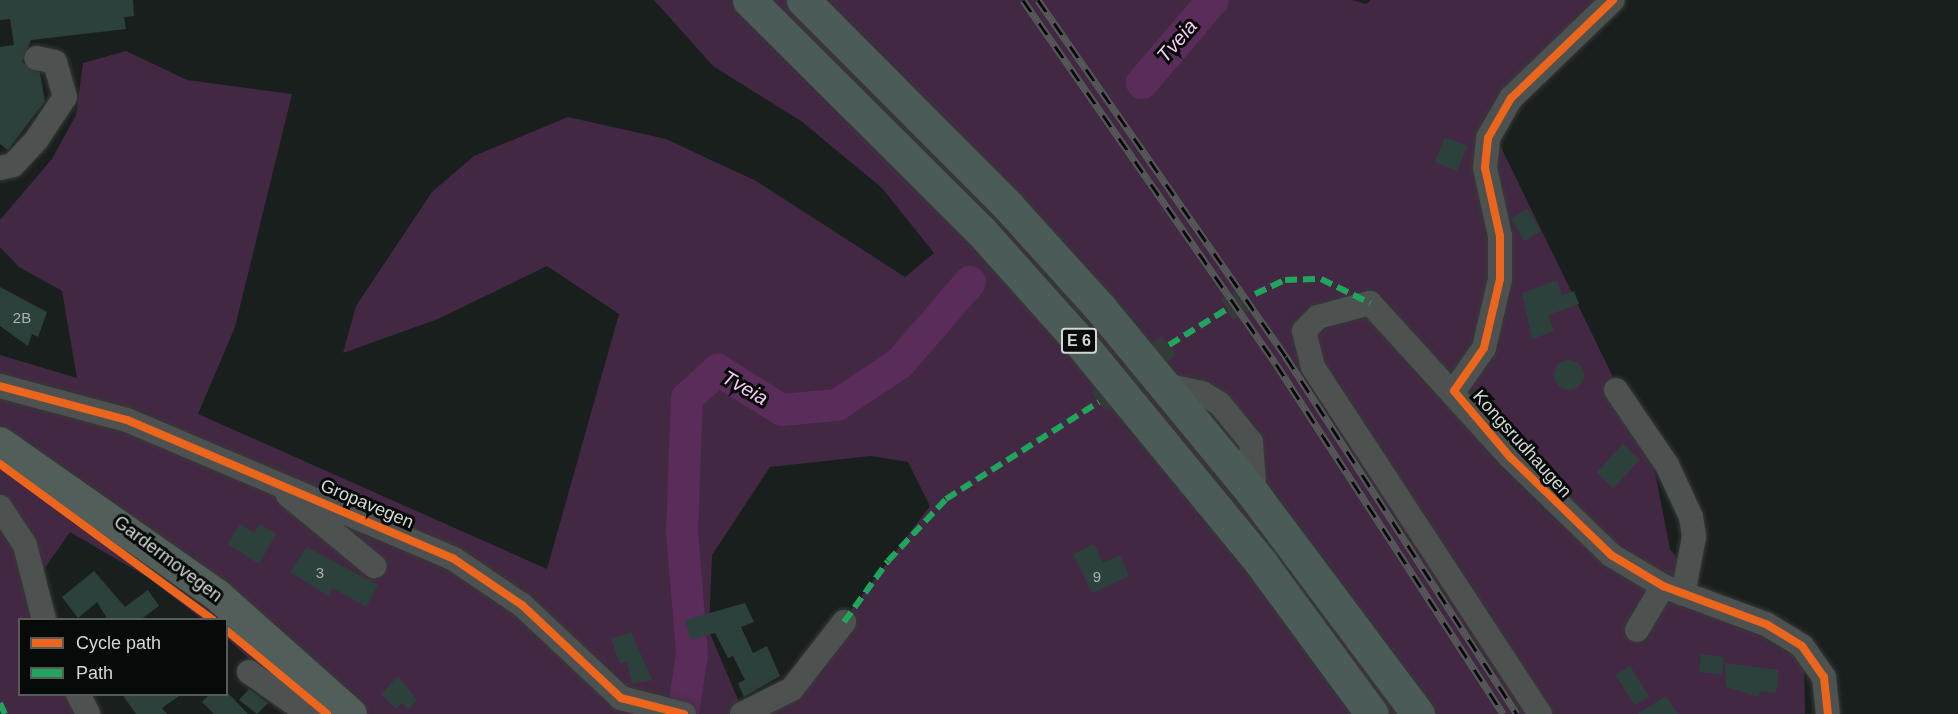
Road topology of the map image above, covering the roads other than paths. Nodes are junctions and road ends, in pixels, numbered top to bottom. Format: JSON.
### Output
{"nodes":[{"id":1,"x":749,"y":0,"type":"edge"},
{"id":2,"x":803,"y":0,"type":"edge"},
{"id":3,"x":1613,"y":0,"type":"edge"},
{"id":4,"x":36,"y":58,"type":"dead end"},
{"id":5,"x":0,"y":168,"type":"edge"},
{"id":6,"x":0,"y":386,"type":"edge"},
{"id":7,"x":1616,"y":390,"type":"dead end"},
{"id":8,"x":1454,"y":391,"type":"junction"},
{"id":9,"x":0,"y":443,"type":"edge"},
{"id":10,"x":278,"y":481,"type":"junction"},
{"id":11,"x":0,"y":507,"type":"edge"},
{"id":12,"x":374,"y":566,"type":"dead end"},
{"id":13,"x":1673,"y":590,"type":"junction"},
{"id":14,"x":43,"y":618,"type":"edge"},
{"id":15,"x":844,"y":622,"type":"dead end"},
{"id":16,"x":1637,"y":630,"type":"dead end"},
{"id":17,"x":249,"y":672,"type":"dead end"},
{"id":18,"x":79,"y":696,"type":"edge"},
{"id":19,"x":336,"y":709,"type":"edge"},
{"id":20,"x":88,"y":714,"type":"edge"},
{"id":21,"x":309,"y":714,"type":"edge"},
{"id":22,"x":683,"y":714,"type":"edge"},
{"id":23,"x":742,"y":714,"type":"edge"},
{"id":24,"x":1372,"y":714,"type":"edge"},
{"id":25,"x":1418,"y":714,"type":"edge"},
{"id":26,"x":1540,"y":714,"type":"edge"},
{"id":27,"x":1828,"y":714,"type":"edge"}],
"edges":[{"from":1,"to":24,"type":"highway","number":"E 6"},
{"from":2,"to":25,"type":"highway","number":"E 6"},
{"from":3,"to":8,"type":"street","name":"Kongsrudhaugen"},
{"from":4,"to":5,"type":"street"},
{"from":6,"to":10,"type":"street","name":"Gropavegen"},
{"from":7,"to":13,"type":"street"},
{"from":8,"to":13,"type":"street","name":"Kongsrudhaugen"},
{"from":8,"to":26,"type":"street"},
{"from":9,"to":19,"type":"main road","name":"Gardermovegen"},
{"from":10,"to":12,"type":"street"},
{"from":10,"to":22,"type":"street","name":"Gropavegen"},
{"from":11,"to":14,"type":"street"},
{"from":13,"to":16,"type":"street"},
{"from":13,"to":27,"type":"street","name":"Kongsrudhaugen"},
{"from":15,"to":23,"type":"street"},
{"from":17,"to":21,"type":"street"},
{"from":18,"to":20,"type":"street"}]}
